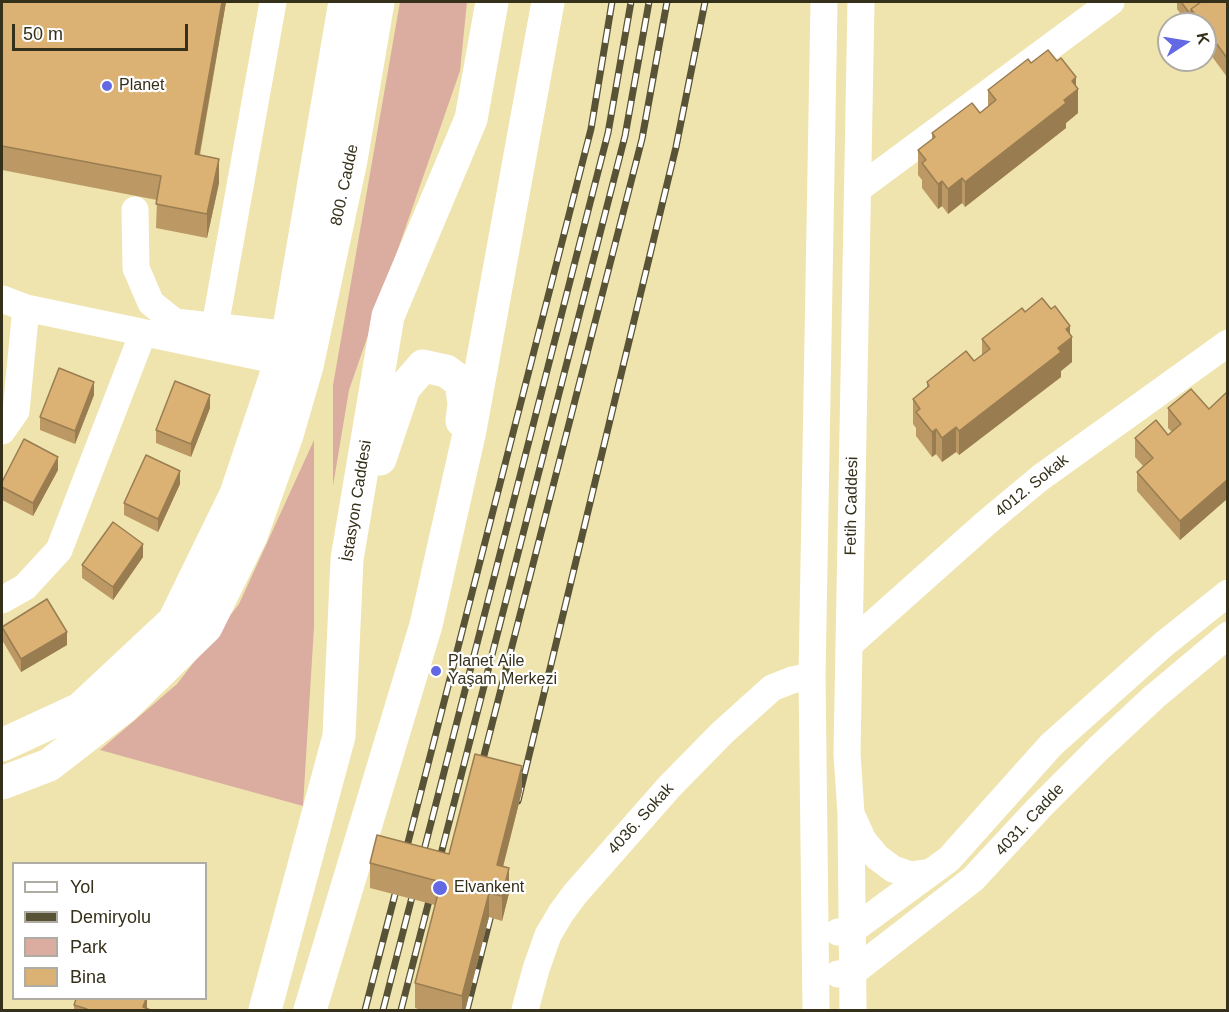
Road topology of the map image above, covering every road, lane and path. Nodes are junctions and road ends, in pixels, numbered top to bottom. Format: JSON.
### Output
{"nodes":[{"id":1,"x":273,"y":2,"type":"edge"},
{"id":2,"x":345,"y":2,"type":"edge"},
{"id":3,"x":378,"y":2,"type":"edge"},
{"id":4,"x":492,"y":2,"type":"edge"},
{"id":5,"x":548,"y":2,"type":"edge"},
{"id":6,"x":824,"y":2,"type":"edge"},
{"id":7,"x":861,"y":2,"type":"edge"},
{"id":8,"x":1111,"y":2,"type":"edge"},
{"id":9,"x":858,"y":189,"type":"junction"},
{"id":10,"x":135,"y":210,"type":"dead end"},
{"id":11,"x":14,"y":303,"type":"edge"},
{"id":12,"x":215,"y":326,"type":"junction"},
{"id":13,"x":143,"y":333,"type":"junction"},
{"id":14,"x":1227,"y":343,"type":"edge"},
{"id":15,"x":297,"y":350,"type":"junction"},
{"id":16,"x":2,"y":431,"type":"edge"},
{"id":17,"x":455,"y":500,"type":"junction"},
{"id":18,"x":347,"y":559,"type":"junction"},
{"id":19,"x":1227,"y":593,"type":"edge"},
{"id":20,"x":2,"y":600,"type":"edge"},
{"id":21,"x":1227,"y":635,"type":"edge"},
{"id":22,"x":849,"y":645,"type":"junction"},
{"id":23,"x":812,"y":676,"type":"junction"},
{"id":24,"x":2,"y":745,"type":"edge"},
{"id":25,"x":2,"y":783,"type":"edge"},
{"id":26,"x":851,"y":814,"type":"junction"},
{"id":27,"x":931,"y":872,"type":"junction"},
{"id":28,"x":851,"y":932,"type":"junction"},
{"id":29,"x":814,"y":933,"type":"junction"},
{"id":30,"x":852,"y":973,"type":"junction"},
{"id":31,"x":816,"y":974,"type":"junction"},
{"id":32,"x":265,"y":1011,"type":"edge"},
{"id":33,"x":310,"y":1011,"type":"edge"},
{"id":34,"x":525,"y":1011,"type":"edge"},
{"id":35,"x":816,"y":1011,"type":"edge"},
{"id":36,"x":853,"y":1011,"type":"edge"}],
"edges":[{"from":1,"to":12,"type":"street"},
{"from":2,"to":15,"type":"main road","name":"800. Cadde"},
{"from":3,"to":15,"type":"main road","name":"800. Cadde"},
{"from":4,"to":18,"type":"main road","name":"İstasyon Caddesi"},
{"from":5,"to":17,"type":"main road"},
{"from":6,"to":23,"type":"street"},
{"from":7,"to":9,"type":"street","name":"Fetih Caddesi"},
{"from":8,"to":9,"type":"street"},
{"from":9,"to":22,"type":"street","name":"Fetih Caddesi"},
{"from":10,"to":12,"type":"street"},
{"from":11,"to":13,"type":"street"},
{"from":11,"to":16,"type":"street"},
{"from":12,"to":15,"type":"street"},
{"from":13,"to":15,"type":"street"},
{"from":13,"to":20,"type":"street"},
{"from":14,"to":22,"type":"street","name":"4012. Sokak"},
{"from":15,"to":24,"type":"main road"},
{"from":15,"to":25,"type":"main road"},
{"from":17,"to":18,"type":"main road"},
{"from":17,"to":33,"type":"main road"},
{"from":18,"to":32,"type":"main road","name":"İstasyon Caddesi"},
{"from":19,"to":27,"type":"street","name":"4031. Cadde"},
{"from":21,"to":30,"type":"street","name":"4031. Cadde"},
{"from":22,"to":26,"type":"street","name":"Fetih Caddesi"},
{"from":23,"to":29,"type":"street"},
{"from":23,"to":34,"type":"street","name":"4036. Sokak"},
{"from":26,"to":27,"type":"street"},
{"from":26,"to":28,"type":"street","name":"Fetih Caddesi"},
{"from":27,"to":28,"type":"street","name":"4031. Cadde"},
{"from":28,"to":29,"type":"street"},
{"from":28,"to":30,"type":"street","name":"Fetih Caddesi"},
{"from":29,"to":31,"type":"street"},
{"from":30,"to":31,"type":"street"},
{"from":30,"to":36,"type":"street","name":"Fetih Caddesi"},
{"from":31,"to":35,"type":"street"}]}
